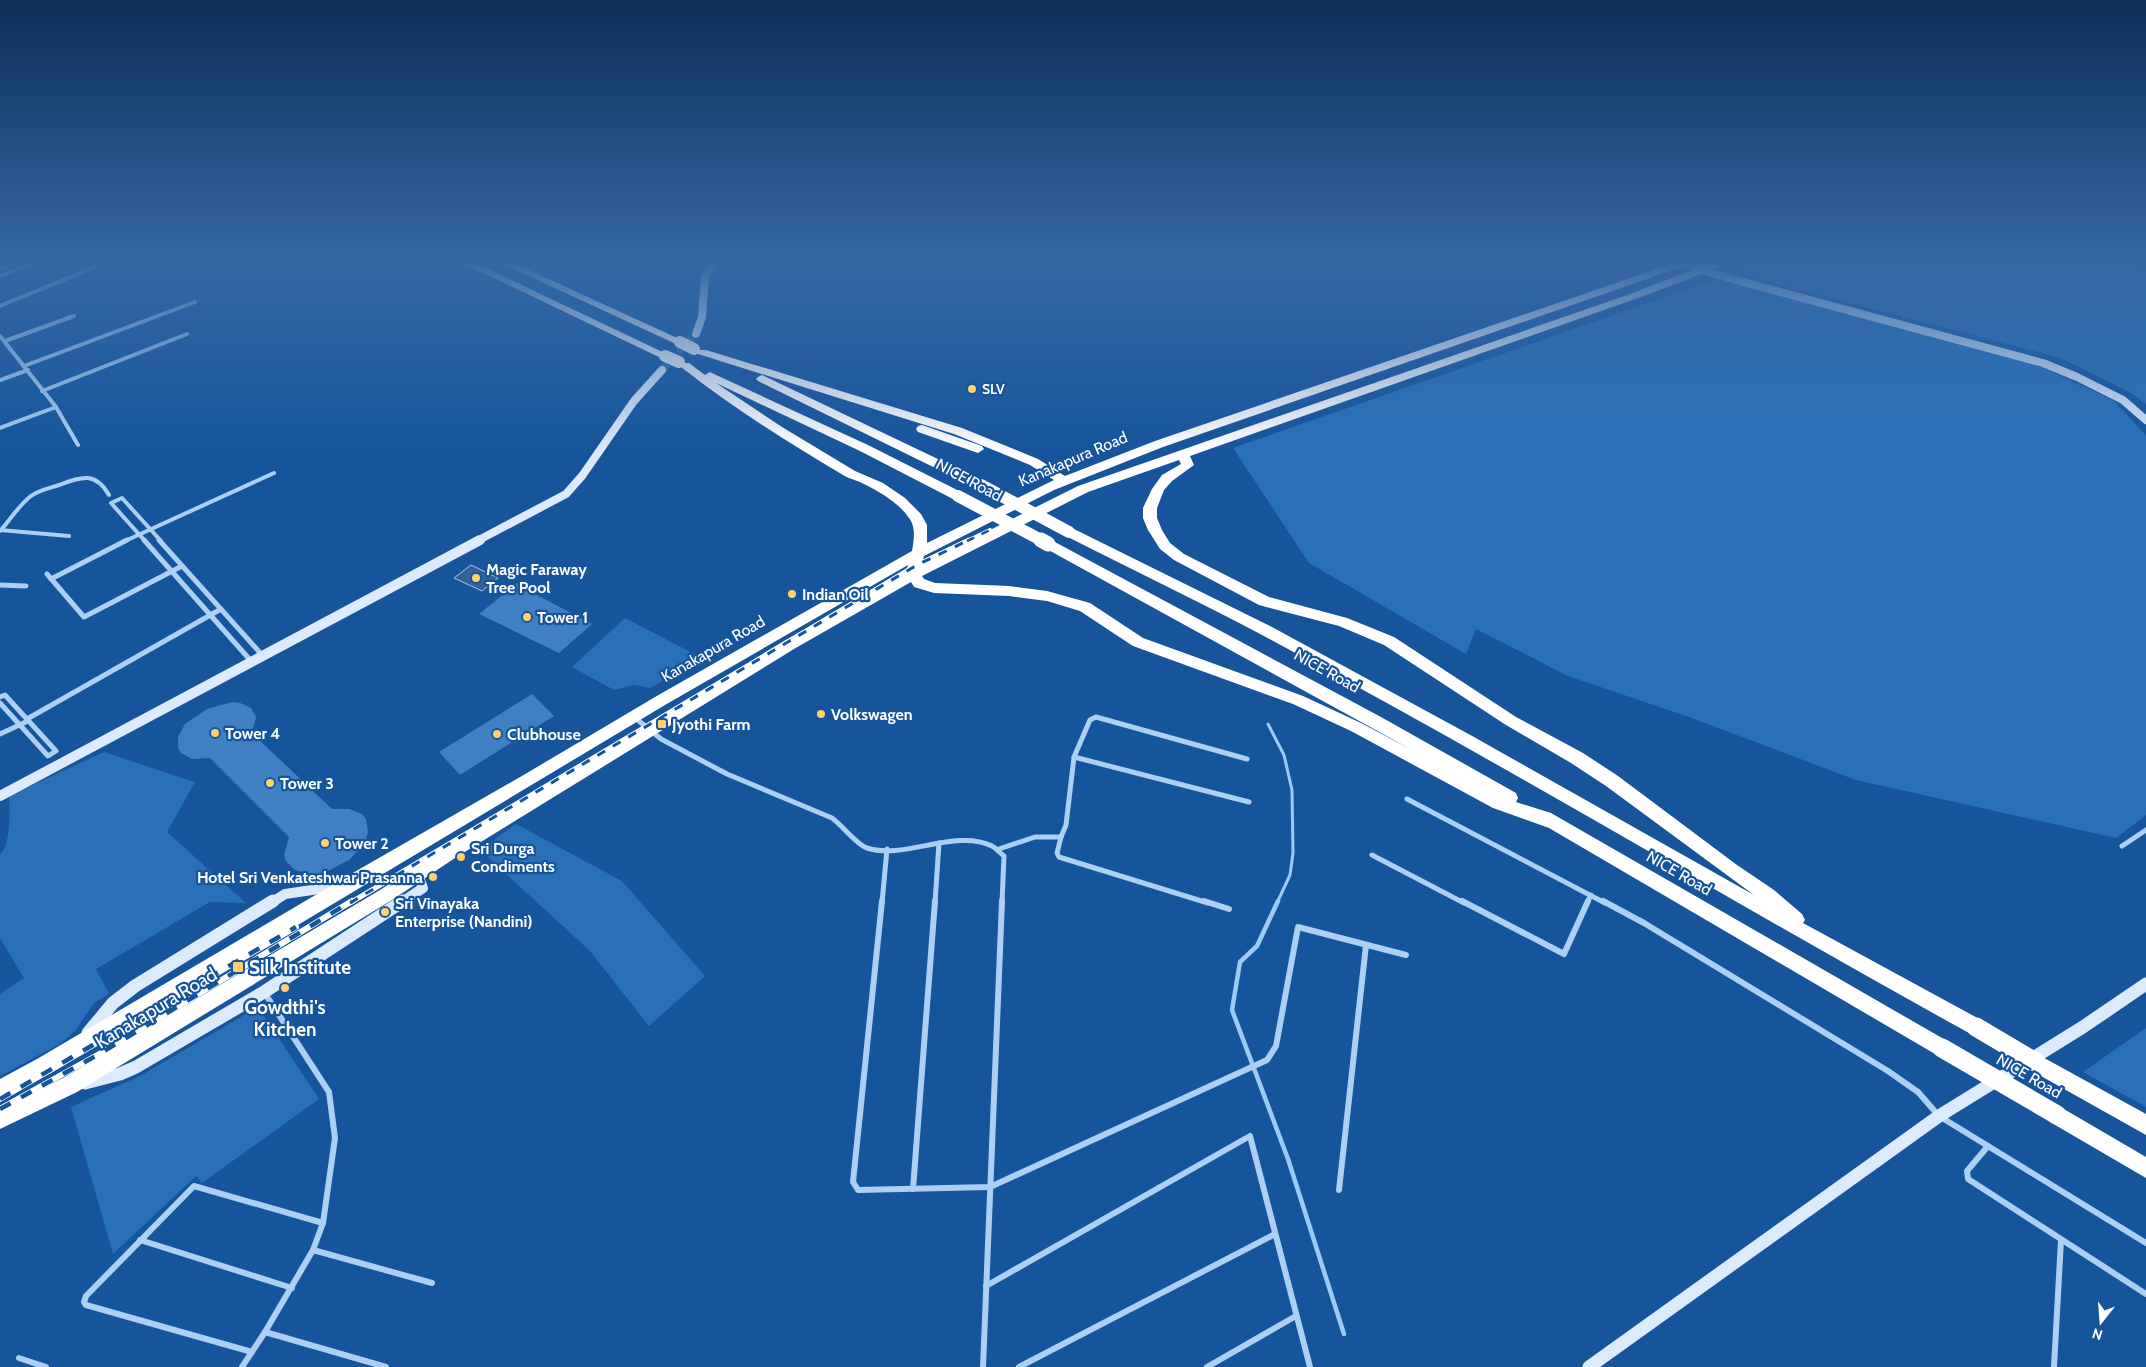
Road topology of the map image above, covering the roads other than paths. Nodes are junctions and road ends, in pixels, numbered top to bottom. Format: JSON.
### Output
{"nodes":[{"id":1,"x":54,"y":324,"type":"edge"},
{"id":2,"x":137,"y":324,"type":"edge"},
{"id":3,"x":597,"y":324,"type":"edge"},
{"id":4,"x":640,"y":324,"type":"edge"},
{"id":5,"x":700,"y":324,"type":"edge"},
{"id":6,"x":1508,"y":324,"type":"edge"},
{"id":7,"x":1555,"y":324,"type":"edge"},
{"id":8,"x":1899,"y":324,"type":"edge"},
{"id":9,"x":187,"y":334,"type":"dead end"},
{"id":10,"x":696,"y":334,"type":"tunnel mouth"},
{"id":11,"x":0,"y":336,"type":"edge"},
{"id":12,"x":6,"y":342,"type":"junction"},
{"id":13,"x":0,"y":347,"type":"edge"},
{"id":14,"x":698,"y":350,"type":"junction"},
{"id":15,"x":682,"y":364,"type":"junction"},
{"id":16,"x":24,"y":366,"type":"junction"},
{"id":17,"x":28,"y":370,"type":"junction"},
{"id":18,"x":662,"y":370,"type":"tunnel mouth"},
{"id":19,"x":0,"y":380,"type":"edge"},
{"id":20,"x":42,"y":390,"type":"junction"},
{"id":21,"x":56,"y":407,"type":"junction"},
{"id":22,"x":1265,"y":408,"type":"junction"},
{"id":23,"x":1280,"y":420,"type":"junction"},
{"id":24,"x":2146,"y":420,"type":"edge"},
{"id":25,"x":0,"y":428,"type":"edge"},
{"id":26,"x":78,"y":446,"type":"dead end"},
{"id":27,"x":1183,"y":454,"type":"junction"},
{"id":28,"x":274,"y":473,"type":"dead end"},
{"id":29,"x":1065,"y":481,"type":"junction"},
{"id":30,"x":109,"y":495,"type":"dead end"},
{"id":31,"x":150,"y":530,"type":"junction"},
{"id":32,"x":0,"y":531,"type":"edge"},
{"id":33,"x":139,"y":534,"type":"junction"},
{"id":34,"x":69,"y":536,"type":"dead end"},
{"id":35,"x":917,"y":554,"type":"junction"},
{"id":36,"x":182,"y":566,"type":"junction"},
{"id":37,"x":172,"y":571,"type":"junction"},
{"id":38,"x":47,"y":574,"type":"dead end"},
{"id":39,"x":913,"y":574,"type":"junction"},
{"id":40,"x":52,"y":580,"type":"junction"},
{"id":41,"x":0,"y":584,"type":"edge"},
{"id":42,"x":26,"y":586,"type":"dead end"},
{"id":43,"x":221,"y":609,"type":"junction"},
{"id":44,"x":210,"y":615,"type":"junction"},
{"id":45,"x":262,"y":655,"type":"junction"},
{"id":46,"x":251,"y":662,"type":"junction"},
{"id":47,"x":0,"y":697,"type":"edge"},
{"id":48,"x":0,"y":703,"type":"edge"},
{"id":49,"x":634,"y":717,"type":"junction"},
{"id":50,"x":27,"y":720,"type":"junction"},
{"id":51,"x":20,"y":725,"type":"junction"},
{"id":52,"x":651,"y":731,"type":"junction"},
{"id":53,"x":0,"y":734,"type":"edge"},
{"id":54,"x":1074,"y":757,"type":"junction"},
{"id":55,"x":1247,"y":759,"type":"dead end"},
{"id":56,"x":0,"y":796,"type":"edge"},
{"id":57,"x":1408,"y":799,"type":"dead end"},
{"id":58,"x":1250,"y":802,"type":"dead end"},
{"id":59,"x":1553,"y":823,"type":"junction"},
{"id":60,"x":2146,"y":830,"type":"edge"},
{"id":61,"x":1061,"y":837,"type":"junction"},
{"id":62,"x":939,"y":843,"type":"junction"},
{"id":63,"x":2122,"y":846,"type":"dead end"},
{"id":64,"x":887,"y":849,"type":"junction"},
{"id":65,"x":999,"y":849,"type":"junction"},
{"id":66,"x":1372,"y":855,"type":"dead end"},
{"id":67,"x":418,"y":874,"type":"junction"},
{"id":68,"x":1591,"y":895,"type":"junction"},
{"id":69,"x":1229,"y":909,"type":"dead end"},
{"id":70,"x":1821,"y":942,"type":"junction"},
{"id":71,"x":1366,"y":945,"type":"junction"},
{"id":72,"x":1406,"y":955,"type":"dead end"},
{"id":73,"x":2146,"y":984,"type":"edge"},
{"id":74,"x":264,"y":992,"type":"junction"},
{"id":75,"x":70,"y":1085,"type":"junction"},
{"id":76,"x":0,"y":1089,"type":"edge"},
{"id":77,"x":1939,"y":1116,"type":"junction"},
{"id":78,"x":0,"y":1119,"type":"edge"},
{"id":79,"x":2146,"y":1125,"type":"edge"},
{"id":80,"x":1988,"y":1146,"type":"junction"},
{"id":81,"x":2146,"y":1168,"type":"edge"},
{"id":82,"x":990,"y":1187,"type":"junction"},
{"id":83,"x":914,"y":1189,"type":"junction"},
{"id":84,"x":1339,"y":1190,"type":"dead end"},
{"id":85,"x":323,"y":1223,"type":"junction"},
{"id":86,"x":1276,"y":1234,"type":"junction"},
{"id":87,"x":140,"y":1240,"type":"junction"},
{"id":88,"x":2061,"y":1240,"type":"junction"},
{"id":89,"x":2146,"y":1243,"type":"edge"},
{"id":90,"x":313,"y":1250,"type":"junction"},
{"id":91,"x":432,"y":1283,"type":"dead end"},
{"id":92,"x":986,"y":1286,"type":"junction"},
{"id":93,"x":292,"y":1288,"type":"junction"},
{"id":94,"x":2146,"y":1294,"type":"edge"},
{"id":95,"x":1296,"y":1316,"type":"junction"},
{"id":96,"x":265,"y":1332,"type":"junction"},
{"id":97,"x":252,"y":1352,"type":"junction"},
{"id":98,"x":19,"y":1358,"type":"dead end"},
{"id":99,"x":46,"y":1367,"type":"edge"},
{"id":100,"x":242,"y":1367,"type":"edge"},
{"id":101,"x":386,"y":1367,"type":"edge"},
{"id":102,"x":984,"y":1367,"type":"edge"},
{"id":103,"x":1019,"y":1367,"type":"edge"},
{"id":104,"x":1207,"y":1367,"type":"edge"},
{"id":105,"x":1310,"y":1367,"type":"edge"},
{"id":106,"x":1589,"y":1367,"type":"edge"},
{"id":107,"x":2054,"y":1367,"type":"edge"}],
"edges":[{"from":1,"to":12,"type":"street"},
{"from":2,"to":16,"type":"street"},
{"from":3,"to":15,"type":"highway","name":"NICE Road","bridge":true},
{"from":4,"to":14,"type":"highway","name":"NICE Road","bridge":true},
{"from":5,"to":10,"type":"street"},
{"from":6,"to":22,"type":"highway","name":"Kanakapura Road"},
{"from":7,"to":23,"type":"highway","name":"Kanakapura Road"},
{"from":8,"to":24,"type":"street"},
{"from":9,"to":20,"type":"street"},
{"from":11,"to":12,"type":"street"},
{"from":12,"to":13,"type":"street"},
{"from":12,"to":16,"type":"street"},
{"from":14,"to":29,"type":"highway"},
{"from":14,"to":70,"type":"highway","name":"NICE Road","bridge":true},
{"from":15,"to":35,"type":"highway"},
{"from":15,"to":59,"type":"highway","name":"NICE Road","bridge":true},
{"from":16,"to":17,"type":"street"},
{"from":17,"to":19,"type":"street"},
{"from":17,"to":20,"type":"street"},
{"from":18,"to":45,"type":"street"},
{"from":20,"to":21,"type":"street"},
{"from":21,"to":25,"type":"street"},
{"from":21,"to":26,"type":"street"},
{"from":22,"to":23,"type":"highway"},
{"from":22,"to":29,"type":"highway","name":"Kanakapura Road"},
{"from":23,"to":27,"type":"highway","name":"Kanakapura Road"},
{"from":27,"to":39,"type":"highway","name":"Kanakapura Road"},
{"from":27,"to":70,"type":"highway"},
{"from":28,"to":31,"type":"street"},
{"from":29,"to":35,"type":"highway","name":"Kanakapura Road"},
{"from":30,"to":32,"type":"street"},
{"from":31,"to":33,"type":"street"},
{"from":31,"to":33,"type":"street"},
{"from":31,"to":36,"type":"street"},
{"from":32,"to":34,"type":"street"},
{"from":33,"to":37,"type":"street"},
{"from":33,"to":40,"type":"street"},
{"from":35,"to":39,"type":"highway"},
{"from":35,"to":49,"type":"highway","name":"Kanakapura Road"},
{"from":36,"to":37,"type":"street"},
{"from":36,"to":43,"type":"street"},
{"from":37,"to":40,"type":"street"},
{"from":37,"to":44,"type":"street"},
{"from":38,"to":40,"type":"street"},
{"from":39,"to":52,"type":"highway","name":"Kanakapura Road"},
{"from":39,"to":59,"type":"highway"},
{"from":41,"to":42,"type":"street"},
{"from":43,"to":44,"type":"street"},
{"from":43,"to":45,"type":"street"},
{"from":44,"to":46,"type":"street"},
{"from":44,"to":50,"type":"street"},
{"from":45,"to":46,"type":"street"},
{"from":46,"to":56,"type":"street"},
{"from":47,"to":50,"type":"street"},
{"from":48,"to":51,"type":"street"},
{"from":49,"to":52,"type":"street"},
{"from":49,"to":76,"type":"highway","name":"Kanakapura Road"},
{"from":50,"to":51,"type":"street"},
{"from":50,"to":51,"type":"street"},
{"from":51,"to":53,"type":"street"},
{"from":52,"to":64,"type":"street"},
{"from":52,"to":67,"type":"highway","name":"Kanakapura Road"},
{"from":54,"to":55,"type":"street"},
{"from":54,"to":58,"type":"street"},
{"from":54,"to":61,"type":"street"},
{"from":57,"to":68,"type":"street"},
{"from":59,"to":81,"type":"highway","name":"NICE Road","bridge":true},
{"from":60,"to":63,"type":"street"},
{"from":61,"to":65,"type":"street"},
{"from":61,"to":69,"type":"street"},
{"from":62,"to":64,"type":"street"},
{"from":62,"to":65,"type":"street"},
{"from":62,"to":83,"type":"street"},
{"from":64,"to":83,"type":"street"},
{"from":65,"to":82,"type":"street"},
{"from":66,"to":68,"type":"street"},
{"from":67,"to":74,"type":"street","name":"Kanakapura Road"},
{"from":67,"to":75,"type":"highway","name":"Kanakapura Road"},
{"from":68,"to":77,"type":"street"},
{"from":70,"to":79,"type":"highway","name":"NICE Road","bridge":true},
{"from":71,"to":72,"type":"street"},
{"from":71,"to":82,"type":"street"},
{"from":71,"to":84,"type":"street"},
{"from":73,"to":77,"type":"street"},
{"from":74,"to":75,"type":"street","name":"Kanakapura Road"},
{"from":74,"to":85,"type":"street"},
{"from":75,"to":78,"type":"highway","name":"Kanakapura Road"},
{"from":77,"to":80,"type":"street"},
{"from":77,"to":106,"type":"street"},
{"from":80,"to":88,"type":"street"},
{"from":80,"to":89,"type":"street"},
{"from":82,"to":83,"type":"street"},
{"from":82,"to":92,"type":"street"},
{"from":85,"to":87,"type":"street"},
{"from":85,"to":90,"type":"street"},
{"from":86,"to":92,"type":"street"},
{"from":86,"to":95,"type":"street"},
{"from":86,"to":103,"type":"street"},
{"from":87,"to":93,"type":"street"},
{"from":87,"to":97,"type":"street"},
{"from":88,"to":94,"type":"street"},
{"from":88,"to":107,"type":"street"},
{"from":90,"to":91,"type":"street"},
{"from":90,"to":93,"type":"street"},
{"from":92,"to":102,"type":"street"},
{"from":93,"to":96,"type":"street"},
{"from":95,"to":104,"type":"street"},
{"from":95,"to":105,"type":"street"},
{"from":96,"to":97,"type":"street"},
{"from":96,"to":101,"type":"street"},
{"from":97,"to":100,"type":"street"},
{"from":98,"to":99,"type":"street"}]}
